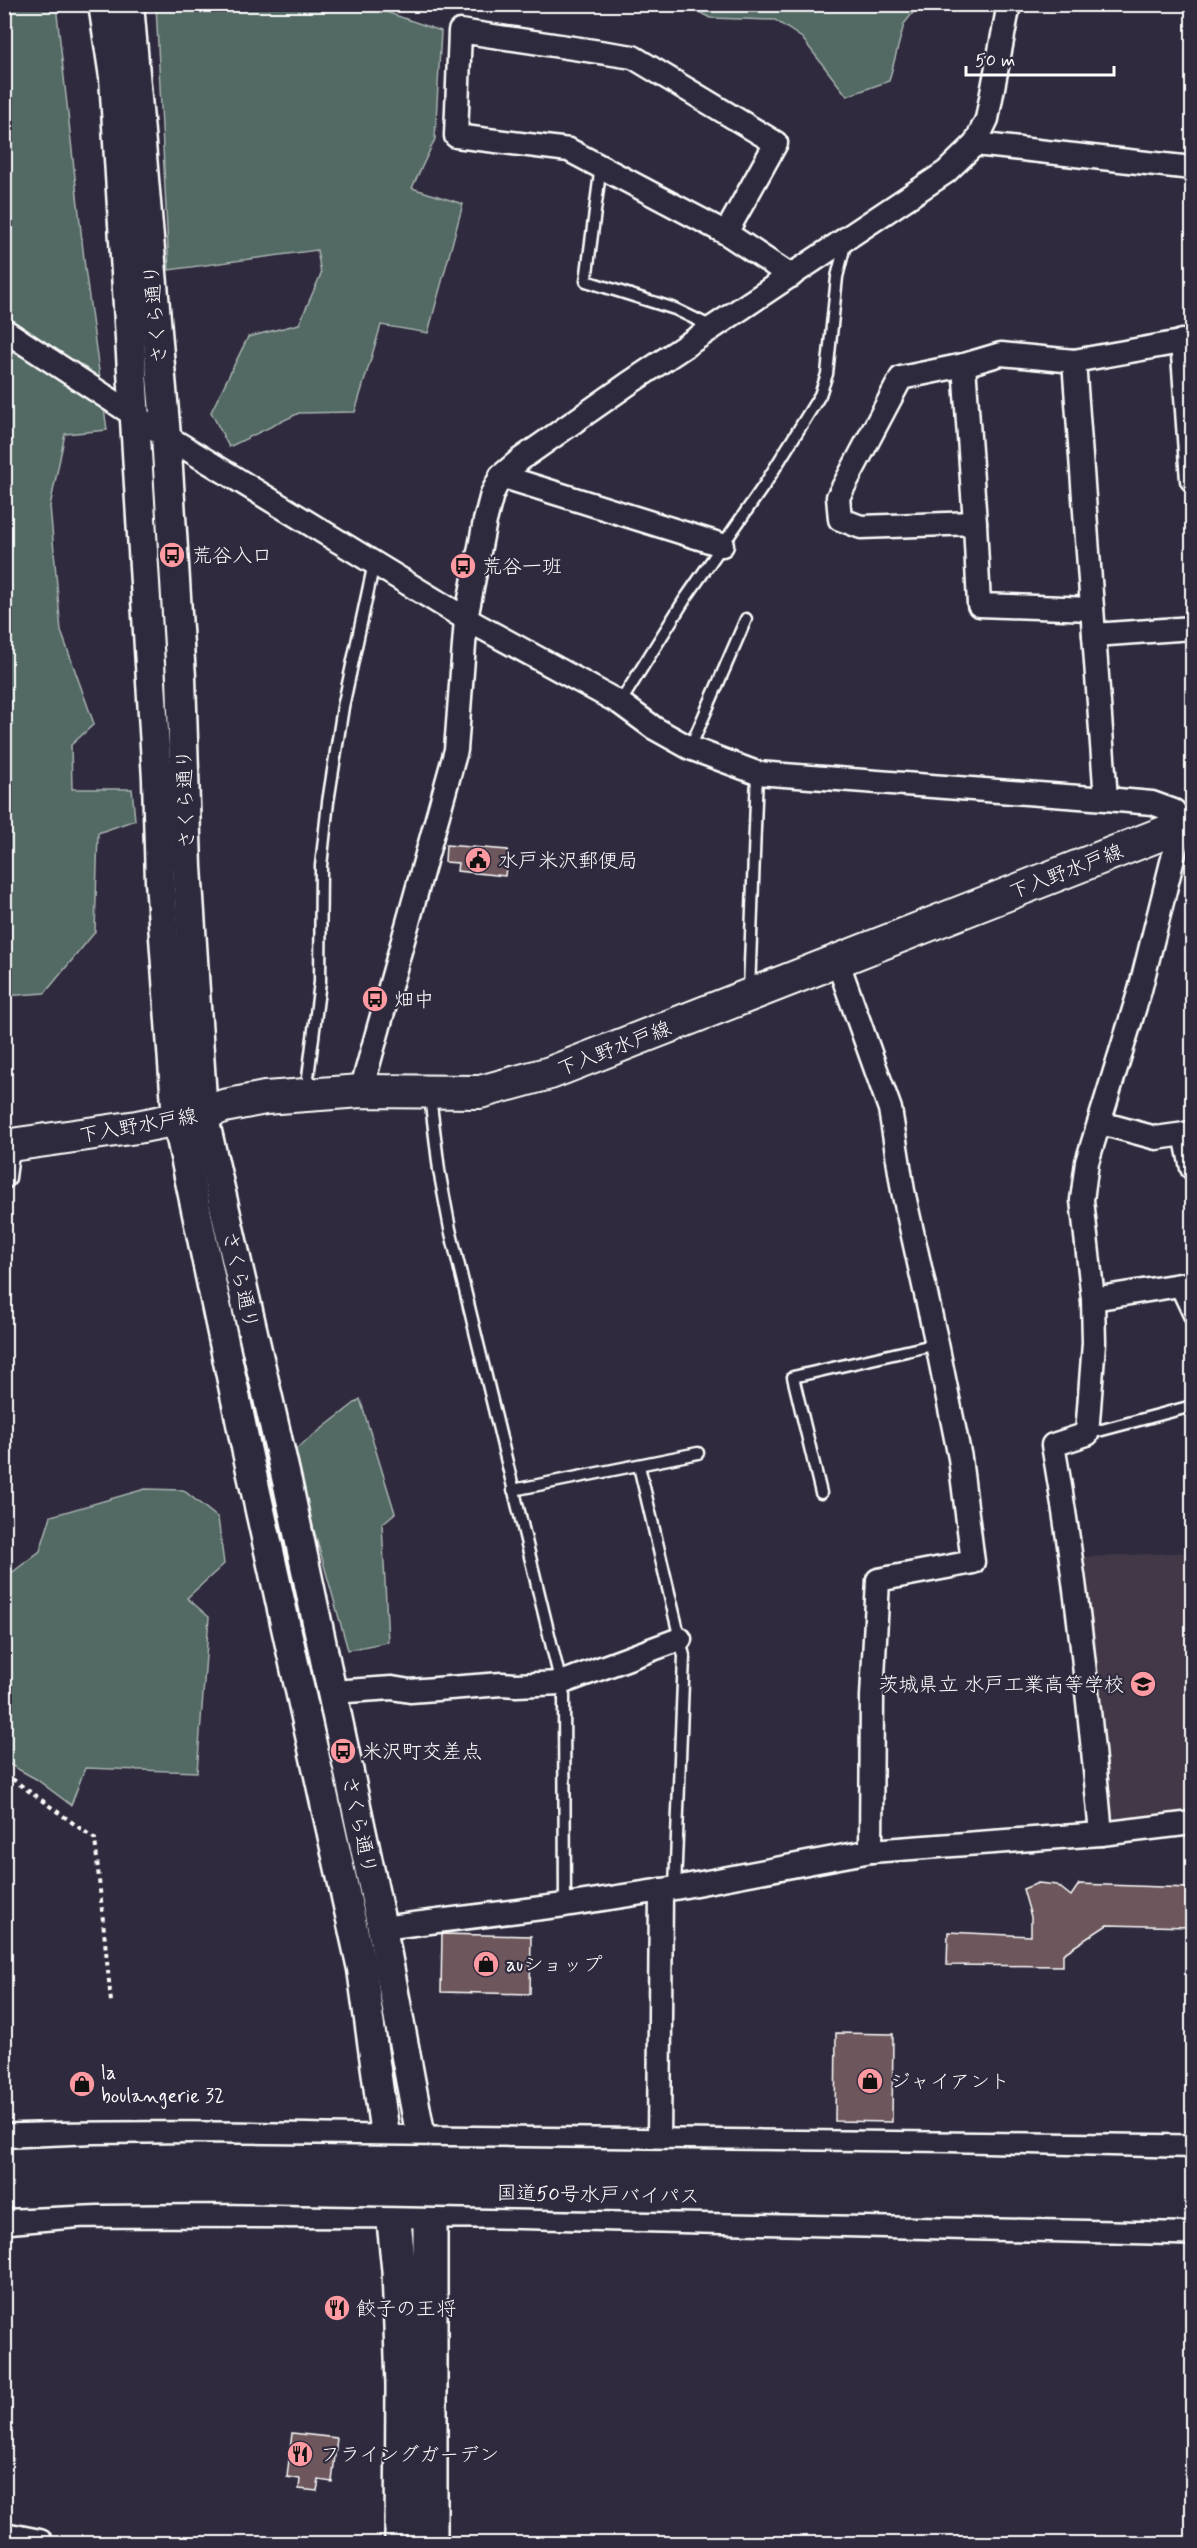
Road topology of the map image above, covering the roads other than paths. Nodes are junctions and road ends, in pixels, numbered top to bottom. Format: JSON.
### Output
{"nodes":[{"id":1,"x":103,"y":4,"type":"edge"},
{"id":2,"x":129,"y":4,"type":"edge"},
{"id":3,"x":1009,"y":4,"type":"edge"},
{"id":4,"x":975,"y":144,"type":"junction"},
{"id":5,"x":601,"y":165,"type":"junction"},
{"id":6,"x":1192,"y":168,"type":"edge"},
{"id":7,"x":726,"y":233,"type":"junction"},
{"id":8,"x":846,"y":240,"type":"junction"},
{"id":9,"x":791,"y":276,"type":"junction"},
{"id":10,"x":713,"y":328,"type":"junction"},
{"id":11,"x":4,"y":330,"type":"edge"},
{"id":12,"x":1187,"y":340,"type":"edge"},
{"id":13,"x":1074,"y":361,"type":"junction"},
{"id":14,"x":964,"y":365,"type":"junction"},
{"id":15,"x":134,"y":414,"type":"junction"},
{"id":16,"x":166,"y":435,"type":"junction"},
{"id":17,"x":501,"y":476,"type":"junction"},
{"id":18,"x":1192,"y":480,"type":"edge"},
{"id":19,"x":975,"y":523,"type":"junction"},
{"id":20,"x":722,"y":545,"type":"junction"},
{"id":21,"x":374,"y":563,"type":"junction"},
{"id":22,"x":1092,"y":609,"type":"junction"},
{"id":23,"x":466,"y":619,"type":"junction"},
{"id":24,"x":746,"y":619,"type":"dead end"},
{"id":25,"x":1192,"y":628,"type":"edge"},
{"id":26,"x":1094,"y":635,"type":"junction"},
{"id":27,"x":620,"y":704,"type":"junction"},
{"id":28,"x":690,"y":748,"type":"junction"},
{"id":29,"x":757,"y":773,"type":"junction"},
{"id":30,"x":1106,"y":799,"type":"junction"},
{"id":31,"x":1187,"y":824,"type":"edge"},
{"id":32,"x":837,"y":960,"type":"junction"},
{"id":33,"x":749,"y":996,"type":"junction"},
{"id":34,"x":361,"y":1091,"type":"junction"},
{"id":35,"x":430,"y":1092,"type":"junction"},
{"id":36,"x":306,"y":1094,"type":"junction"},
{"id":37,"x":190,"y":1117,"type":"junction"},
{"id":38,"x":1101,"y":1123,"type":"junction"},
{"id":39,"x":1189,"y":1133,"type":"edge"},
{"id":40,"x":6,"y":1146,"type":"edge"},
{"id":41,"x":1192,"y":1168,"type":"edge"},
{"id":42,"x":4,"y":1176,"type":"edge"},
{"id":43,"x":1184,"y":1285,"type":"edge"},
{"id":44,"x":1093,"y":1299,"type":"junction"},
{"id":45,"x":1192,"y":1322,"type":"edge"},
{"id":46,"x":937,"y":1344,"type":"junction"},
{"id":47,"x":1192,"y":1406,"type":"edge"},
{"id":48,"x":1087,"y":1434,"type":"junction"},
{"id":49,"x":698,"y":1453,"type":"dead end"},
{"id":50,"x":639,"y":1466,"type":"junction"},
{"id":51,"x":513,"y":1490,"type":"junction"},
{"id":52,"x":821,"y":1493,"type":"dead end"},
{"id":53,"x":680,"y":1639,"type":"junction"},
{"id":54,"x":561,"y":1683,"type":"junction"},
{"id":55,"x":332,"y":1692,"type":"junction"},
{"id":56,"x":1192,"y":1823,"type":"edge"},
{"id":57,"x":1101,"y":1834,"type":"junction"},
{"id":58,"x":871,"y":1851,"type":"junction"},
{"id":59,"x":668,"y":1889,"type":"junction"},
{"id":60,"x":565,"y":1905,"type":"junction"},
{"id":61,"x":382,"y":1928,"type":"junction"},
{"id":62,"x":4,"y":2141,"type":"edge"},
{"id":63,"x":386,"y":2142,"type":"junction"},
{"id":64,"x":422,"y":2144,"type":"junction"},
{"id":65,"x":659,"y":2146,"type":"junction"},
{"id":66,"x":1192,"y":2152,"type":"edge"},
{"id":67,"x":4,"y":2166,"type":"edge"},
{"id":68,"x":1192,"y":2176,"type":"edge"},
{"id":69,"x":4,"y":2192,"type":"edge"},
{"id":70,"x":1192,"y":2204,"type":"edge"},
{"id":71,"x":393,"y":2211,"type":"junction"},
{"id":72,"x":430,"y":2212,"type":"junction"},
{"id":73,"x":4,"y":2217,"type":"edge"},
{"id":74,"x":1192,"y":2228,"type":"edge"},
{"id":75,"x":4,"y":2537,"type":"edge"},
{"id":76,"x":39,"y":2544,"type":"edge"},
{"id":77,"x":402,"y":2544,"type":"edge"},
{"id":78,"x":430,"y":2544,"type":"edge"}],
"edges":[{"from":1,"to":15,"type":"street","name":"さくら通り"},
{"from":2,"to":16,"type":"street","name":"さくら通り"},
{"from":3,"to":4,"type":"street"},
{"from":4,"to":6,"type":"street"},
{"from":4,"to":8,"type":"street"},
{"from":5,"to":7,"type":"street"},
{"from":5,"to":7,"type":"street"},
{"from":5,"to":10,"type":"lane"},
{"from":7,"to":9,"type":"street"},
{"from":8,"to":9,"type":"street"},
{"from":8,"to":20,"type":"lane"},
{"from":9,"to":10,"type":"street"},
{"from":10,"to":17,"type":"street"},
{"from":11,"to":15,"type":"street"},
{"from":12,"to":13,"type":"street"},
{"from":12,"to":18,"type":"street"},
{"from":13,"to":14,"type":"street"},
{"from":13,"to":22,"type":"street"},
{"from":14,"to":19,"type":"street"},
{"from":14,"to":19,"type":"street"},
{"from":15,"to":16,"type":"street"},
{"from":15,"to":37,"type":"street","name":"さくら通り"},
{"from":16,"to":21,"type":"street"},
{"from":16,"to":37,"type":"street","name":"さくら通り"},
{"from":17,"to":20,"type":"street"},
{"from":17,"to":23,"type":"street"},
{"from":19,"to":22,"type":"street"},
{"from":20,"to":27,"type":"lane"},
{"from":21,"to":23,"type":"street"},
{"from":21,"to":36,"type":"lane"},
{"from":22,"to":26,"type":"street"},
{"from":23,"to":27,"type":"street"},
{"from":23,"to":34,"type":"street"},
{"from":24,"to":28,"type":"lane"},
{"from":25,"to":26,"type":"street"},
{"from":26,"to":30,"type":"street"},
{"from":27,"to":28,"type":"street"},
{"from":28,"to":29,"type":"street"},
{"from":29,"to":30,"type":"street"},
{"from":29,"to":33,"type":"lane"},
{"from":30,"to":31,"type":"street"},
{"from":31,"to":32,"type":"main road","name":"下入野水戸線"},
{"from":31,"to":38,"type":"street"},
{"from":32,"to":33,"type":"main road","name":"下入野水戸線"},
{"from":32,"to":46,"type":"street"},
{"from":33,"to":35,"type":"main road","name":"下入野水戸線"},
{"from":34,"to":35,"type":"main road","name":"下入野水戸線"},
{"from":34,"to":36,"type":"main road","name":"下入野水戸線"},
{"from":35,"to":51,"type":"lane"},
{"from":36,"to":37,"type":"main road","name":"下入野水戸線"},
{"from":37,"to":40,"type":"main road","name":"下入野水戸線"},
{"from":37,"to":55,"type":"street","name":"さくら通り"},
{"from":37,"to":63,"type":"street","name":"さくら通り"},
{"from":38,"to":39,"type":"street"},
{"from":38,"to":44,"type":"street"},
{"from":39,"to":41,"type":"street"},
{"from":40,"to":42,"type":"street"},
{"from":43,"to":44,"type":"street"},
{"from":43,"to":45,"type":"lane"},
{"from":44,"to":48,"type":"street"},
{"from":46,"to":52,"type":"lane"},
{"from":46,"to":58,"type":"street"},
{"from":47,"to":48,"type":"lane"},
{"from":48,"to":57,"type":"street"},
{"from":49,"to":50,"type":"lane"},
{"from":50,"to":51,"type":"lane"},
{"from":50,"to":53,"type":"lane"},
{"from":51,"to":54,"type":"lane"},
{"from":53,"to":54,"type":"street"},
{"from":53,"to":59,"type":"lane"},
{"from":54,"to":55,"type":"street"},
{"from":54,"to":60,"type":"lane"},
{"from":55,"to":61,"type":"street","name":"さくら通り"},
{"from":56,"to":57,"type":"street"},
{"from":57,"to":58,"type":"street"},
{"from":58,"to":59,"type":"street"},
{"from":59,"to":60,"type":"street"},
{"from":59,"to":65,"type":"street"},
{"from":60,"to":61,"type":"street"},
{"from":61,"to":64,"type":"street","name":"さくら通り"},
{"from":62,"to":63,"type":"main road"},
{"from":63,"to":64,"type":"main road"},
{"from":63,"to":71,"type":"main road","name":"さくら通り"},
{"from":64,"to":65,"type":"main road"},
{"from":64,"to":72,"type":"main road","name":"さくら通り"},
{"from":65,"to":66,"type":"main road"},
{"from":67,"to":68,"type":"main road","name":"国道50号水戸バイパス","bridge":true},
{"from":69,"to":70,"type":"main road","name":"国道50号水戸バイパス","bridge":true},
{"from":71,"to":72,"type":"main road"},
{"from":71,"to":73,"type":"main road"},
{"from":71,"to":77,"type":"main road","name":"さくら通り"},
{"from":72,"to":74,"type":"main road"},
{"from":72,"to":78,"type":"main road","name":"さくら通り"},
{"from":75,"to":76,"type":"street"}]}
